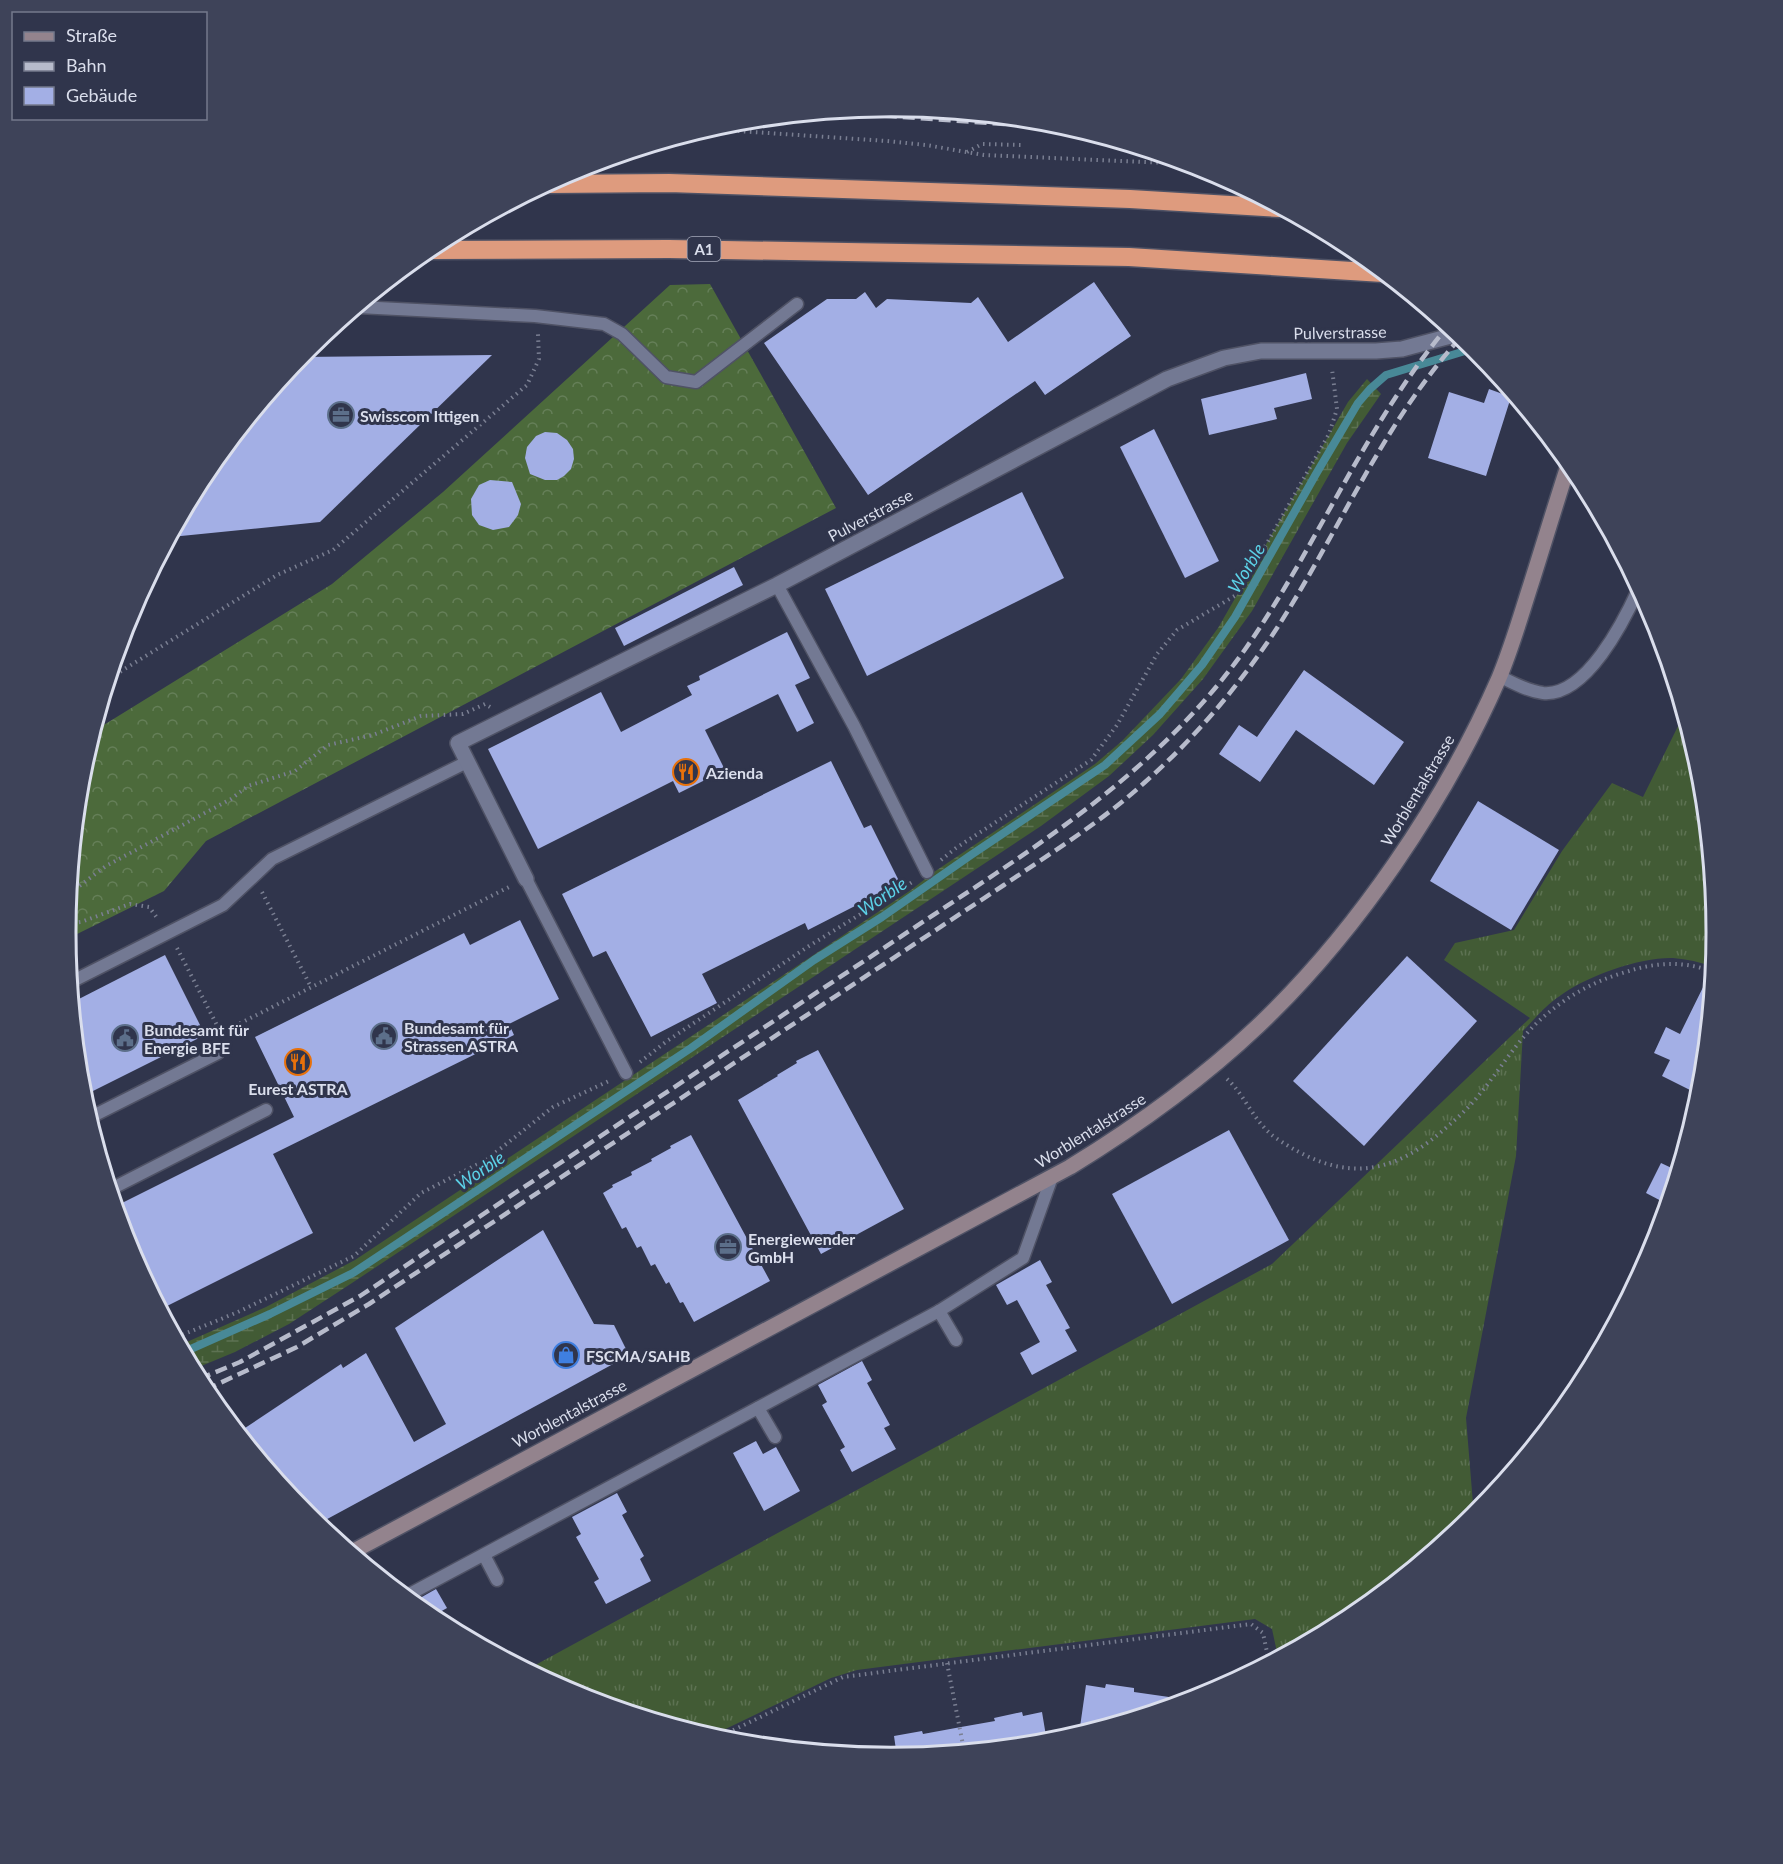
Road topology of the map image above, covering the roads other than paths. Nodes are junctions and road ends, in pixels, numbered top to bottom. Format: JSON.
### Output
{"nodes":[{"id":1,"x":569,"y":184,"type":"edge"},
{"id":2,"x":1263,"y":207,"type":"edge"},
{"id":3,"x":446,"y":250,"type":"edge"},
{"id":4,"x":1370,"y":272,"type":"edge"},
{"id":5,"x":797,"y":304,"type":"dead end"},
{"id":6,"x":368,"y":308,"type":"edge"},
{"id":7,"x":1448,"y":337,"type":"edge"},
{"id":8,"x":1565,"y":474,"type":"edge"},
{"id":9,"x":777,"y":585,"type":"junction"},
{"id":10,"x":1634,"y":598,"type":"edge"},
{"id":11,"x":1499,"y":676,"type":"junction"},
{"id":12,"x":467,"y":762,"type":"junction"},
{"id":13,"x":927,"y":872,"type":"road end"},
{"id":14,"x":526,"y":879,"type":"joint"},
{"id":15,"x":78,"y":979,"type":"edge"},
{"id":16,"x":218,"y":1053,"type":"road end"},
{"id":17,"x":626,"y":1073,"type":"road end"},
{"id":18,"x":266,"y":1110,"type":"dead end"},
{"id":19,"x":97,"y":1114,"type":"edge"},
{"id":20,"x":1052,"y":1177,"type":"junction"},
{"id":21,"x":117,"y":1186,"type":"edge"},
{"id":22,"x":939,"y":1311,"type":"junction"},
{"id":23,"x":956,"y":1340,"type":"dead end"},
{"id":24,"x":758,"y":1408,"type":"junction"},
{"id":25,"x":775,"y":1437,"type":"dead end"},
{"id":26,"x":358,"y":1549,"type":"edge"},
{"id":27,"x":484,"y":1555,"type":"junction"},
{"id":28,"x":497,"y":1580,"type":"dead end"},
{"id":29,"x":414,"y":1592,"type":"edge"}],
"edges":[{"from":1,"to":2,"type":"highway"},
{"from":3,"to":4,"type":"highway","number":"A1"},
{"from":5,"to":6,"type":"lane"},
{"from":7,"to":9,"type":"street","name":"Pulverstrasse"},
{"from":8,"to":11,"type":"main road","name":"Worblentalstrasse"},
{"from":9,"to":12,"type":"street","name":"Pulverstrasse"},
{"from":9,"to":13,"type":"lane"},
{"from":10,"to":11,"type":"lane"},
{"from":11,"to":20,"type":"main road","name":"Worblentalstrasse"},
{"from":12,"to":14,"type":"street","name":"Pulverstrasse"},
{"from":12,"to":15,"type":"lane"},
{"from":14,"to":17,"type":"lane"},
{"from":16,"to":19,"type":"lane"},
{"from":18,"to":21,"type":"lane"},
{"from":20,"to":22,"type":"lane"},
{"from":20,"to":26,"type":"main road","name":"Worblentalstrasse"},
{"from":22,"to":23,"type":"lane"},
{"from":22,"to":24,"type":"lane"},
{"from":24,"to":25,"type":"lane"},
{"from":24,"to":27,"type":"lane"},
{"from":27,"to":28,"type":"lane"},
{"from":27,"to":29,"type":"lane"}]}
